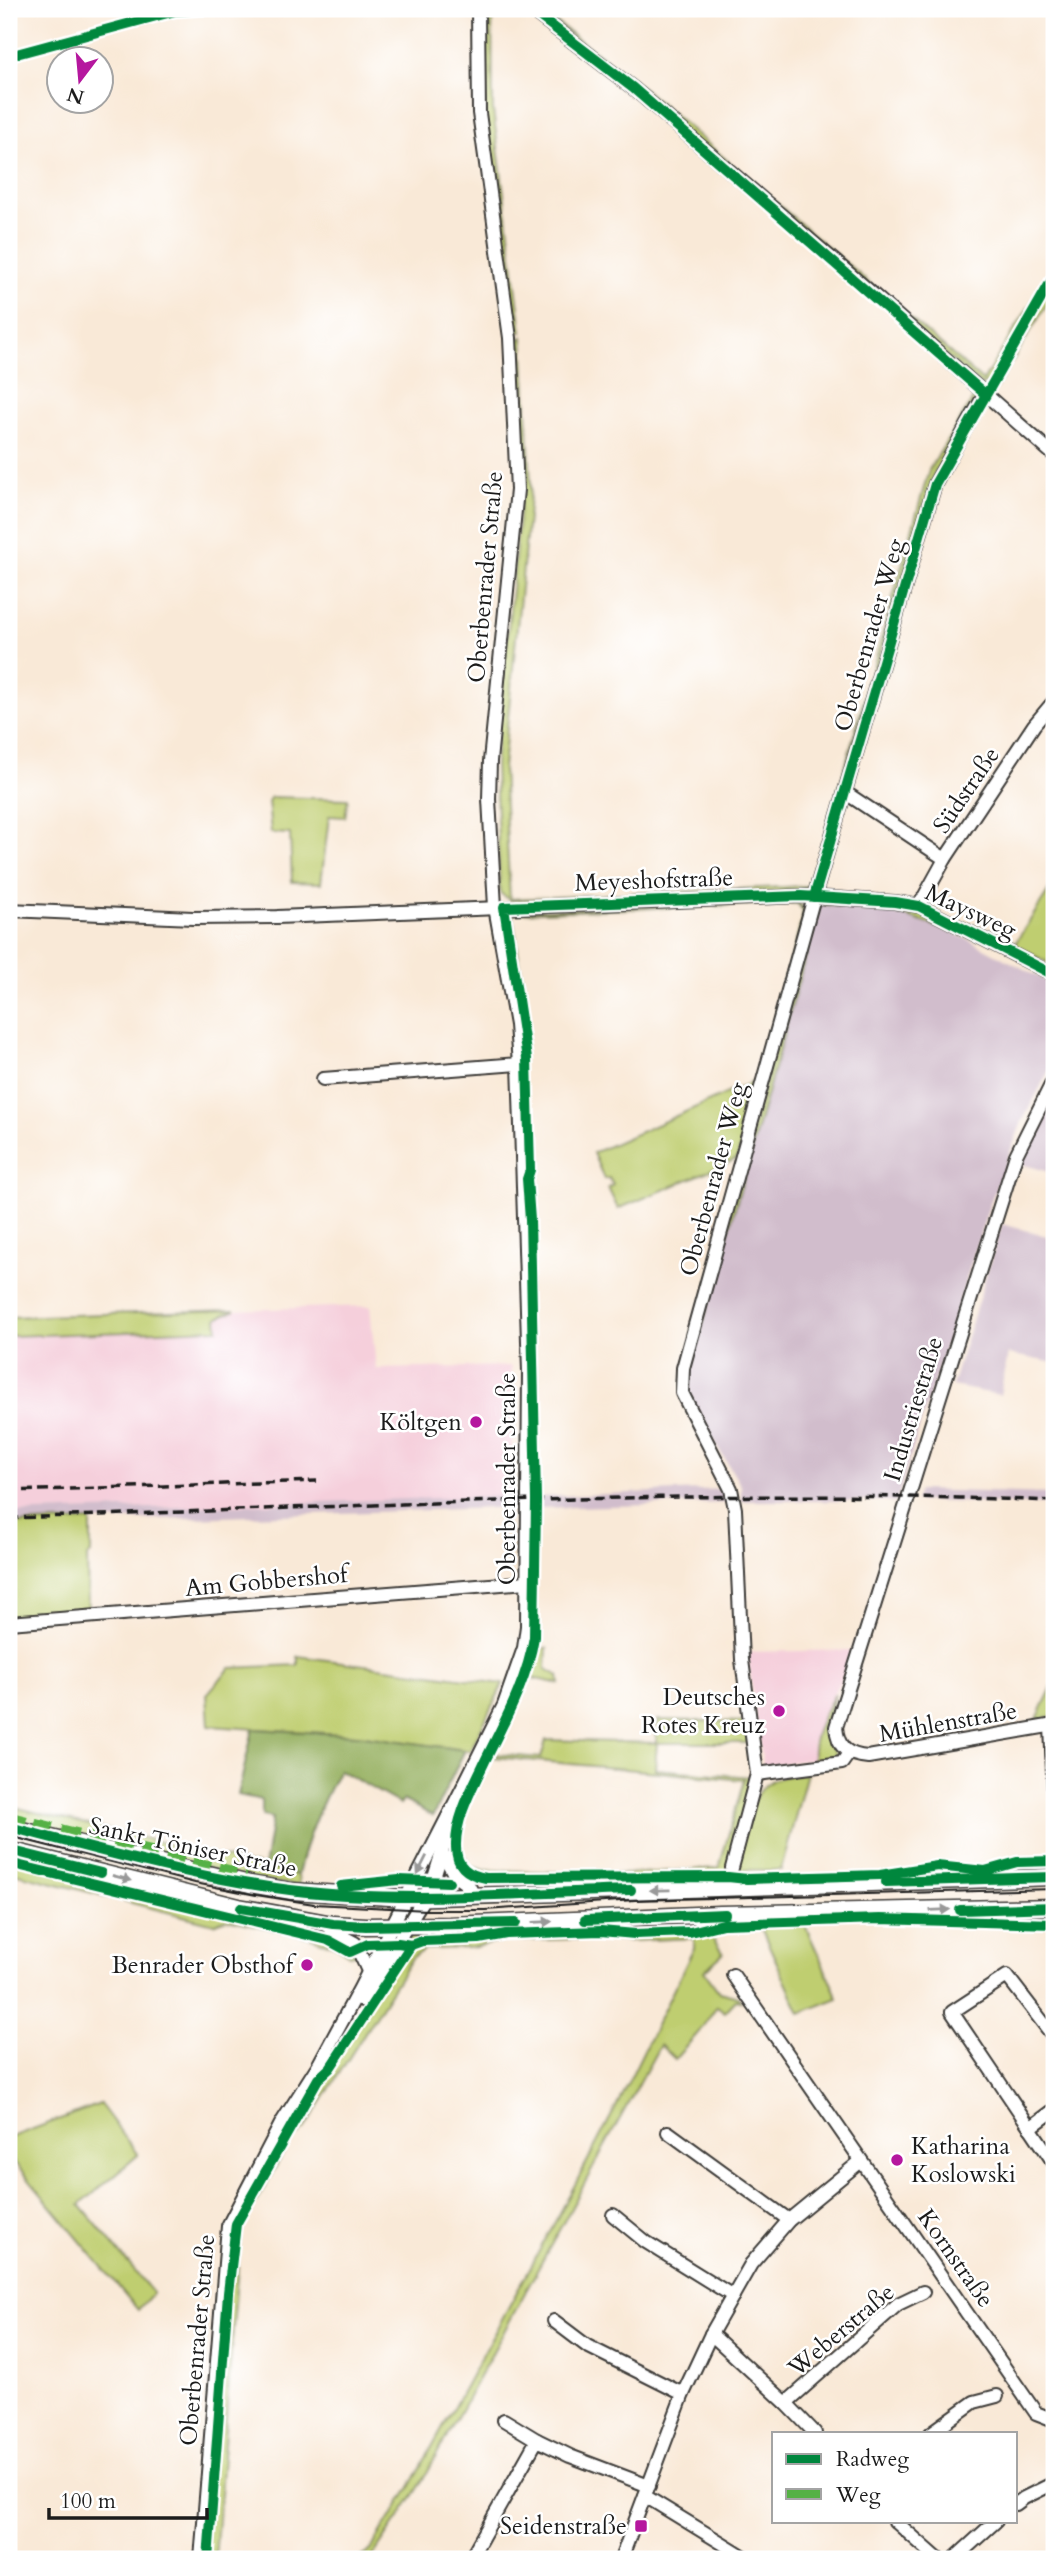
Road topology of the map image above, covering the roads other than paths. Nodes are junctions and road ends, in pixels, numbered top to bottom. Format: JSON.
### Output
{"nodes":[{"id":1,"x":478,"y":9,"type":"edge"},
{"id":2,"x":530,"y":9,"type":"edge"},
{"id":3,"x":985,"y":394,"type":"junction"},
{"id":4,"x":1054,"y":455,"type":"edge"},
{"id":5,"x":1054,"y":701,"type":"edge"},
{"id":6,"x":848,"y":794,"type":"junction"},
{"id":7,"x":945,"y":859,"type":"junction"},
{"id":8,"x":819,"y":897,"type":"junction"},
{"id":9,"x":919,"y":906,"type":"junction"},
{"id":10,"x":495,"y":907,"type":"junction"},
{"id":11,"x":9,"y":910,"type":"edge"},
{"id":12,"x":1054,"y":975,"type":"edge"},
{"id":13,"x":519,"y":1064,"type":"junction"},
{"id":14,"x":323,"y":1079,"type":"dead end"},
{"id":15,"x":1054,"y":1079,"type":"edge"},
{"id":16,"x":527,"y":1582,"type":"junction"},
{"id":17,"x":9,"y":1623,"type":"edge"},
{"id":18,"x":1053,"y":1725,"type":"edge"},
{"id":19,"x":849,"y":1753,"type":"junction"},
{"id":20,"x":757,"y":1774,"type":"junction"},
{"id":21,"x":462,"y":1789,"type":"junction"},
{"id":22,"x":1054,"y":1797,"type":"edge"},
{"id":23,"x":9,"y":1827,"type":"edge"},
{"id":24,"x":9,"y":1850,"type":"edge"},
{"id":25,"x":442,"y":1852,"type":"junction"},
{"id":26,"x":732,"y":1868,"type":"dead end"},
{"id":27,"x":1054,"y":1877,"type":"edge"},
{"id":28,"x":474,"y":1896,"type":"junction"},
{"id":29,"x":406,"y":1898,"type":"junction"},
{"id":30,"x":424,"y":1898,"type":"junction"},
{"id":31,"x":1054,"y":1907,"type":"edge"},
{"id":32,"x":326,"y":1922,"type":"junction"},
{"id":33,"x":399,"y":1927,"type":"junction"},
{"id":34,"x":368,"y":1971,"type":"junction"},
{"id":35,"x":733,"y":1975,"type":"dead end"},
{"id":36,"x":1054,"y":2037,"type":"edge"},
{"id":37,"x":319,"y":2064,"type":"junction"},
{"id":38,"x":1054,"y":2110,"type":"edge"},
{"id":39,"x":1030,"y":2128,"type":"junction"},
{"id":40,"x":668,"y":2132,"type":"dead end"},
{"id":41,"x":861,"y":2161,"type":"junction"},
{"id":42,"x":1054,"y":2163,"type":"edge"},
{"id":43,"x":613,"y":2215,"type":"dead end"},
{"id":44,"x":789,"y":2220,"type":"junction"},
{"id":45,"x":923,"y":2292,"type":"dead end"},
{"id":46,"x":733,"y":2296,"type":"junction"},
{"id":47,"x":554,"y":2321,"type":"dead end"},
{"id":48,"x":711,"y":2334,"type":"junction"},
{"id":49,"x":683,"y":2394,"type":"junction"},
{"id":50,"x":997,"y":2396,"type":"dead end"},
{"id":51,"x":786,"y":2403,"type":"junction"},
{"id":52,"x":504,"y":2420,"type":"dead end"},
{"id":53,"x":1054,"y":2420,"type":"edge"},
{"id":54,"x":814,"y":2432,"type":"edge"},
{"id":55,"x":932,"y":2432,"type":"edge"},
{"id":56,"x":537,"y":2440,"type":"junction"},
{"id":57,"x":1054,"y":2483,"type":"edge"},
{"id":58,"x":647,"y":2491,"type":"junction"},
{"id":59,"x":1018,"y":2502,"type":"edge"},
{"id":60,"x":896,"y":2522,"type":"edge"},
{"id":61,"x":995,"y":2522,"type":"edge"},
{"id":62,"x":475,"y":2550,"type":"dead end"},
{"id":63,"x":201,"y":2559,"type":"edge"},
{"id":64,"x":621,"y":2559,"type":"edge"},
{"id":65,"x":748,"y":2559,"type":"edge"},
{"id":66,"x":938,"y":2559,"type":"edge"},
{"id":67,"x":954,"y":2559,"type":"edge"}],
"edges":[{"from":1,"to":10,"type":"street","name":"Oberbenrader Straße"},
{"from":2,"to":3,"type":"street"},
{"from":3,"to":4,"type":"street"},
{"from":3,"to":6,"type":"street","name":"Oberbenrader Weg"},
{"from":5,"to":7,"type":"street","name":"Südstraße"},
{"from":6,"to":7,"type":"street"},
{"from":6,"to":8,"type":"street","name":"Oberbenrader Weg"},
{"from":7,"to":9,"type":"street","name":"Südstraße"},
{"from":8,"to":9,"type":"street","name":"Maysweg"},
{"from":8,"to":10,"type":"street","name":"Meyeshofstraße"},
{"from":8,"to":20,"type":"street","name":"Oberbenrader Weg"},
{"from":9,"to":12,"type":"street","name":"Maysweg"},
{"from":10,"to":11,"type":"street","name":"Meyeshofstraße"},
{"from":10,"to":13,"type":"street","name":"Oberbenrader Straße"},
{"from":13,"to":14,"type":"street"},
{"from":13,"to":16,"type":"street","name":"Oberbenrader Straße"},
{"from":15,"to":19,"type":"street","name":"Industriestraße"},
{"from":16,"to":17,"type":"street","name":"Am Gobbershof"},
{"from":16,"to":21,"type":"street","name":"Oberbenrader Straße"},
{"from":18,"to":19,"type":"street","name":"Mühlenstraße"},
{"from":18,"to":22,"type":"street"},
{"from":19,"to":20,"type":"street"},
{"from":20,"to":26,"type":"street","name":"Oberbenrader Weg"},
{"from":21,"to":25,"type":"street","name":"Oberbenrader Straße"},
{"from":21,"to":29,"type":"street","name":"Oberbenrader Straße","one_way":true},
{"from":23,"to":29,"type":"main road","name":"Sankt Töniser Straße"},
{"from":24,"to":32,"type":"main road","name":"Sankt Töniser Straße","one_way":true},
{"from":25,"to":28,"type":"street"},
{"from":25,"to":30,"type":"street","name":"Oberbenrader Straße"},
{"from":27,"to":28,"type":"main road","name":"Sankt Töniser Straße","one_way":true},
{"from":28,"to":30,"type":"main road","name":"Sankt Töniser Straße"},
{"from":29,"to":30,"type":"main road","name":"Sankt Töniser Straße"},
{"from":29,"to":33,"type":"street","name":"Oberbenrader Straße"},
{"from":30,"to":33,"type":"street","name":"Oberbenrader Straße"},
{"from":33,"to":31,"type":"main road","name":"Sankt Töniser Straße","one_way":true},
{"from":32,"to":33,"type":"main road","name":"Sankt Töniser Straße"},
{"from":32,"to":34,"type":"street"},
{"from":33,"to":34,"type":"street","name":"Oberbenrader Straße"},
{"from":33,"to":37,"type":"street","name":"Oberbenrader Straße"},
{"from":34,"to":37,"type":"street","name":"Oberbenrader Straße"},
{"from":35,"to":41,"type":"street","name":"Kornstraße"},
{"from":36,"to":39,"type":"street"},
{"from":37,"to":63,"type":"street","name":"Oberbenrader Straße"},
{"from":38,"to":39,"type":"street"},
{"from":39,"to":42,"type":"street"},
{"from":40,"to":44,"type":"street"},
{"from":41,"to":44,"type":"street"},
{"from":41,"to":53,"type":"street","name":"Kornstraße"},
{"from":43,"to":46,"type":"street"},
{"from":44,"to":46,"type":"street"},
{"from":45,"to":51,"type":"street","name":"Weberstraße"},
{"from":46,"to":48,"type":"street"},
{"from":47,"to":49,"type":"street"},
{"from":48,"to":49,"type":"street"},
{"from":48,"to":51,"type":"street","name":"Weberstraße"},
{"from":49,"to":58,"type":"street"},
{"from":50,"to":55,"type":"street"},
{"from":51,"to":54,"type":"street","name":"Weberstraße"},
{"from":52,"to":56,"type":"street"},
{"from":56,"to":58,"type":"street"},
{"from":56,"to":62,"type":"street"},
{"from":57,"to":59,"type":"street"},
{"from":58,"to":64,"type":"street"},
{"from":58,"to":65,"type":"street"},
{"from":60,"to":66,"type":"street"},
{"from":61,"to":67,"type":"street"}]}
